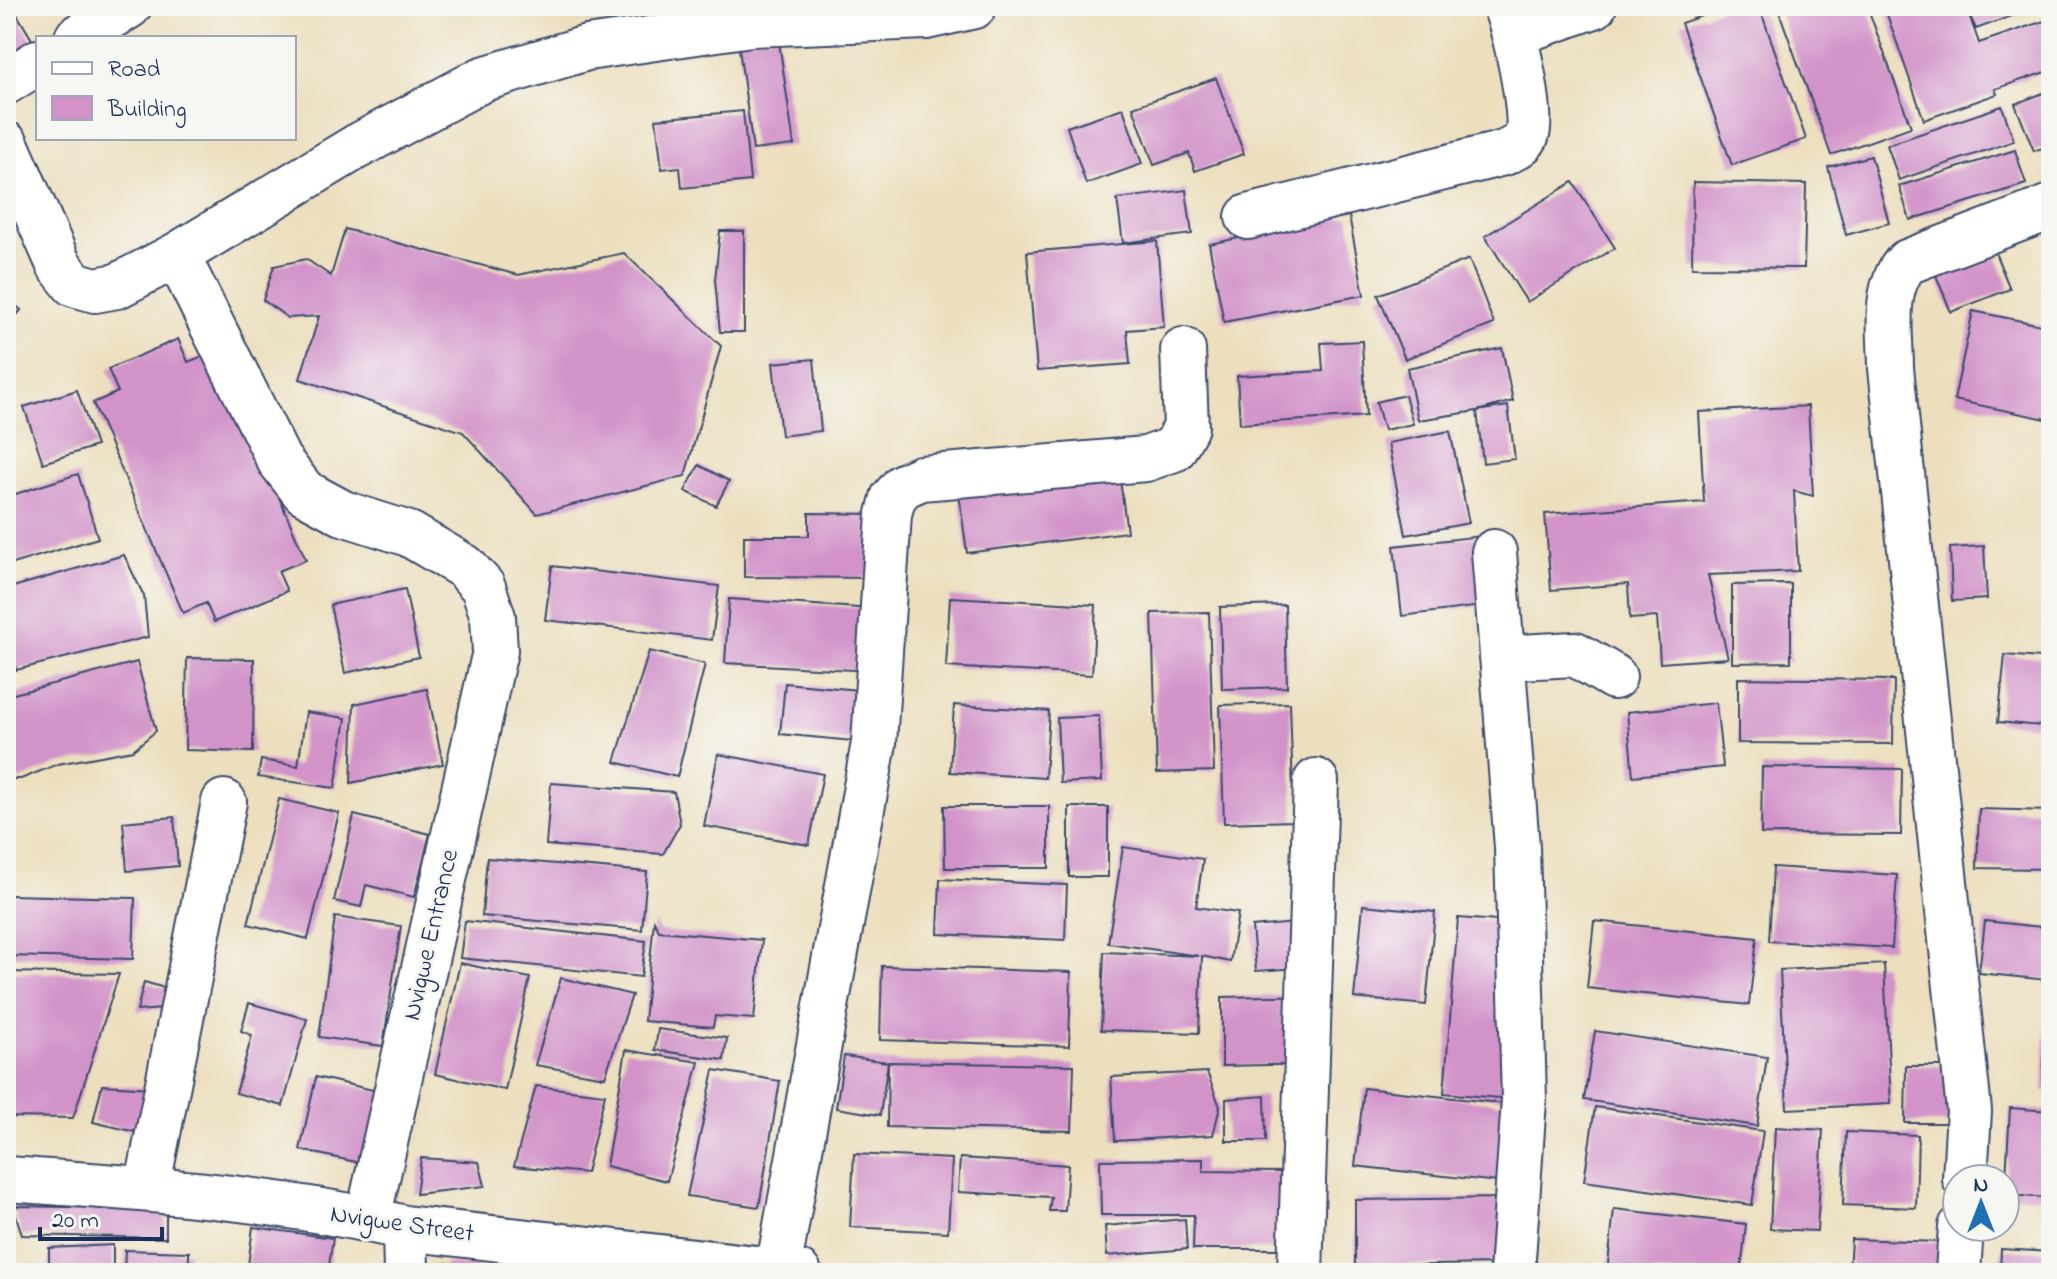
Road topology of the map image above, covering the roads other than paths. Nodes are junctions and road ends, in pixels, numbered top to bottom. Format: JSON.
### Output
{"nodes":[{"id":1,"x":129,"y":6,"type":"edge"},
{"id":2,"x":974,"y":6,"type":"edge"},
{"id":3,"x":1594,"y":6,"type":"edge"},
{"id":4,"x":1510,"y":20,"type":"edge"},
{"id":5,"x":80,"y":36,"type":"edge"},
{"id":6,"x":36,"y":63,"type":"edge"},
{"id":7,"x":6,"y":82,"type":"edge"},
{"id":8,"x":6,"y":144,"type":"edge"},
{"id":9,"x":2051,"y":207,"type":"edge"},
{"id":10,"x":1248,"y":217,"type":"dead end"},
{"id":11,"x":177,"y":255,"type":"junction"},
{"id":12,"x":1183,"y":350,"type":"dead end"},
{"id":13,"x":1494,"y":552,"type":"dead end"},
{"id":14,"x":1502,"y":658,"type":"junction"},
{"id":15,"x":1614,"y":677,"type":"dead end"},
{"id":16,"x":1316,"y":781,"type":"dead end"},
{"id":17,"x":224,"y":802,"type":"dead end"},
{"id":18,"x":1966,"y":1163,"type":"edge"},
{"id":19,"x":6,"y":1179,"type":"edge"},
{"id":20,"x":147,"y":1189,"type":"junction"},
{"id":21,"x":386,"y":1224,"type":"junction"},
{"id":22,"x":1960,"y":1243,"type":"edge"},
{"id":23,"x":788,"y":1272,"type":"edge"},
{"id":24,"x":406,"y":1273,"type":"edge"},
{"id":25,"x":1300,"y":1273,"type":"edge"},
{"id":26,"x":1512,"y":1273,"type":"edge"},
{"id":27,"x":1958,"y":1273,"type":"edge"}],
"edges":[{"from":1,"to":5,"type":"street"},
{"from":2,"to":11,"type":"street"},
{"from":3,"to":4,"type":"street"},
{"from":4,"to":10,"type":"street"},
{"from":6,"to":7,"type":"street"},
{"from":8,"to":11,"type":"street"},
{"from":9,"to":18,"type":"street"},
{"from":11,"to":21,"type":"street","name":"Nvigwe Entrance"},
{"from":12,"to":23,"type":"street"},
{"from":13,"to":14,"type":"street"},
{"from":14,"to":15,"type":"street"},
{"from":14,"to":26,"type":"street"},
{"from":16,"to":25,"type":"street"},
{"from":17,"to":20,"type":"street"},
{"from":19,"to":20,"type":"street","name":"Nvigwe Street"},
{"from":20,"to":21,"type":"street","name":"Nvigwe Street"},
{"from":21,"to":23,"type":"street","name":"Nvigwe Street"},
{"from":21,"to":24,"type":"street","name":"Nvigwe Entrance"},
{"from":22,"to":27,"type":"street"}]}
